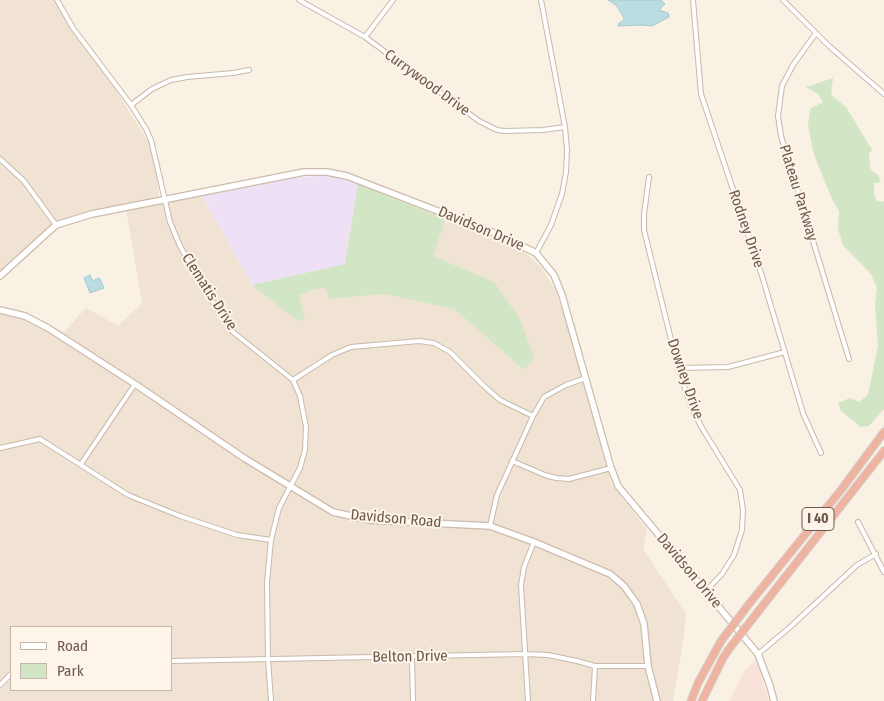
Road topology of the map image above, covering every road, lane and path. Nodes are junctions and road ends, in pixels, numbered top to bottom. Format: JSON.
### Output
{"nodes":[{"id":1,"x":57,"y":0,"type":"edge"},
{"id":2,"x":299,"y":0,"type":"edge"},
{"id":3,"x":392,"y":0,"type":"edge"},
{"id":4,"x":541,"y":0,"type":"edge"},
{"id":5,"x":693,"y":0,"type":"edge"},
{"id":6,"x":783,"y":0,"type":"edge"},
{"id":7,"x":816,"y":33,"type":"junction"},
{"id":8,"x":365,"y":37,"type":"junction"},
{"id":9,"x":249,"y":70,"type":"dead end"},
{"id":10,"x":884,"y":94,"type":"edge"},
{"id":11,"x":130,"y":105,"type":"junction"},
{"id":12,"x":566,"y":126,"type":"junction"},
{"id":13,"x":0,"y":158,"type":"edge"},
{"id":14,"x":649,"y":177,"type":"dead end"},
{"id":15,"x":165,"y":199,"type":"junction"},
{"id":16,"x":56,"y":224,"type":"junction"},
{"id":17,"x":536,"y":254,"type":"junction"},
{"id":18,"x":0,"y":276,"type":"edge"},
{"id":19,"x":0,"y":310,"type":"edge"},
{"id":20,"x":785,"y":352,"type":"junction"},
{"id":21,"x":849,"y":359,"type":"dead end"},
{"id":22,"x":678,"y":368,"type":"junction"},
{"id":23,"x":586,"y":378,"type":"junction"},
{"id":24,"x":293,"y":380,"type":"junction"},
{"id":25,"x":135,"y":384,"type":"junction"},
{"id":26,"x":533,"y":416,"type":"junction"},
{"id":27,"x":884,"y":432,"type":"edge"},
{"id":28,"x":0,"y":448,"type":"edge"},
{"id":29,"x":884,"y":451,"type":"edge"},
{"id":30,"x":821,"y":453,"type":"dead end"},
{"id":31,"x":512,"y":461,"type":"junction"},
{"id":32,"x":81,"y":464,"type":"junction"},
{"id":33,"x":611,"y":468,"type":"junction"},
{"id":34,"x":290,"y":486,"type":"junction"},
{"id":35,"x":858,"y":522,"type":"dead end"},
{"id":36,"x":490,"y":526,"type":"junction"},
{"id":37,"x":271,"y":540,"type":"junction"},
{"id":38,"x":534,"y":542,"type":"junction"},
{"id":39,"x":876,"y":554,"type":"junction"},
{"id":40,"x":884,"y":572,"type":"edge"},
{"id":41,"x":706,"y":591,"type":"junction"},
{"id":42,"x":525,"y":654,"type":"junction"},
{"id":43,"x":758,"y":654,"type":"junction"},
{"id":44,"x":412,"y":657,"type":"junction"},
{"id":45,"x":268,"y":659,"type":"junction"},
{"id":46,"x":172,"y":661,"type":"edge"},
{"id":47,"x":595,"y":666,"type":"junction"},
{"id":48,"x":648,"y":666,"type":"junction"},
{"id":49,"x":10,"y":675,"type":"edge"},
{"id":50,"x":0,"y":685,"type":"edge"},
{"id":51,"x":271,"y":701,"type":"edge"},
{"id":52,"x":413,"y":701,"type":"edge"},
{"id":53,"x":528,"y":701,"type":"edge"},
{"id":54,"x":593,"y":701,"type":"edge"},
{"id":55,"x":657,"y":701,"type":"edge"},
{"id":56,"x":691,"y":701,"type":"edge"},
{"id":57,"x":702,"y":701,"type":"edge"},
{"id":58,"x":774,"y":701,"type":"edge"}],
"edges":[{"from":1,"to":11,"type":"street","name":"Clematis Drive"},
{"from":2,"to":8,"type":"street","name":"Currywood Drive"},
{"from":3,"to":8,"type":"street"},
{"from":4,"to":12,"type":"street"},
{"from":5,"to":20,"type":"street","name":"Rodney Drive"},
{"from":6,"to":7,"type":"street"},
{"from":7,"to":10,"type":"street"},
{"from":7,"to":21,"type":"street","name":"Plateau Parkway"},
{"from":8,"to":12,"type":"street","name":"Currywood Drive"},
{"from":9,"to":11,"type":"street"},
{"from":11,"to":15,"type":"street","name":"Clematis Drive"},
{"from":12,"to":17,"type":"street"},
{"from":13,"to":16,"type":"street"},
{"from":14,"to":22,"type":"street","name":"Downey Drive"},
{"from":15,"to":16,"type":"street","name":"Davidson Drive"},
{"from":15,"to":17,"type":"street","name":"Davidson Drive"},
{"from":15,"to":24,"type":"street","name":"Clematis Drive"},
{"from":16,"to":18,"type":"street","name":"Davidson Drive"},
{"from":17,"to":23,"type":"street","name":"Davidson Drive"},
{"from":19,"to":25,"type":"street","name":"Davidson Road"},
{"from":20,"to":22,"type":"street"},
{"from":20,"to":30,"type":"street","name":"Rodney Drive"},
{"from":22,"to":41,"type":"street","name":"Downey Drive"},
{"from":23,"to":26,"type":"street"},
{"from":23,"to":33,"type":"street","name":"Davidson Drive"},
{"from":24,"to":26,"type":"street"},
{"from":24,"to":34,"type":"street"},
{"from":25,"to":32,"type":"street"},
{"from":25,"to":34,"type":"street","name":"Davidson Road"},
{"from":26,"to":31,"type":"street"},
{"from":27,"to":56,"type":"highway","number":"I 40","bridge":true},
{"from":28,"to":32,"type":"street"},
{"from":29,"to":57,"type":"highway","number":"I 40","bridge":true},
{"from":31,"to":33,"type":"street"},
{"from":31,"to":36,"type":"street"},
{"from":32,"to":37,"type":"street"},
{"from":33,"to":41,"type":"street","name":"Davidson Drive"},
{"from":34,"to":36,"type":"street","name":"Davidson Road"},
{"from":34,"to":37,"type":"street"},
{"from":35,"to":39,"type":"street"},
{"from":36,"to":38,"type":"street","name":"Davidson Road"},
{"from":37,"to":45,"type":"street"},
{"from":38,"to":42,"type":"street"},
{"from":38,"to":48,"type":"street","name":"Davidson Road"},
{"from":39,"to":40,"type":"street"},
{"from":39,"to":43,"type":"street"},
{"from":41,"to":43,"type":"street","name":"Davidson Drive"},
{"from":42,"to":44,"type":"street","name":"Belton Drive"},
{"from":42,"to":47,"type":"street","name":"Belton Drive"},
{"from":42,"to":53,"type":"street"},
{"from":43,"to":58,"type":"street","name":"Davidson Drive"},
{"from":44,"to":45,"type":"street","name":"Belton Drive"},
{"from":44,"to":52,"type":"street"},
{"from":45,"to":46,"type":"street","name":"Belton Drive"},
{"from":45,"to":51,"type":"street"},
{"from":47,"to":48,"type":"street","name":"Belton Drive"},
{"from":47,"to":54,"type":"street"},
{"from":48,"to":55,"type":"street","name":"Davidson Road"},
{"from":49,"to":50,"type":"street"}]}
